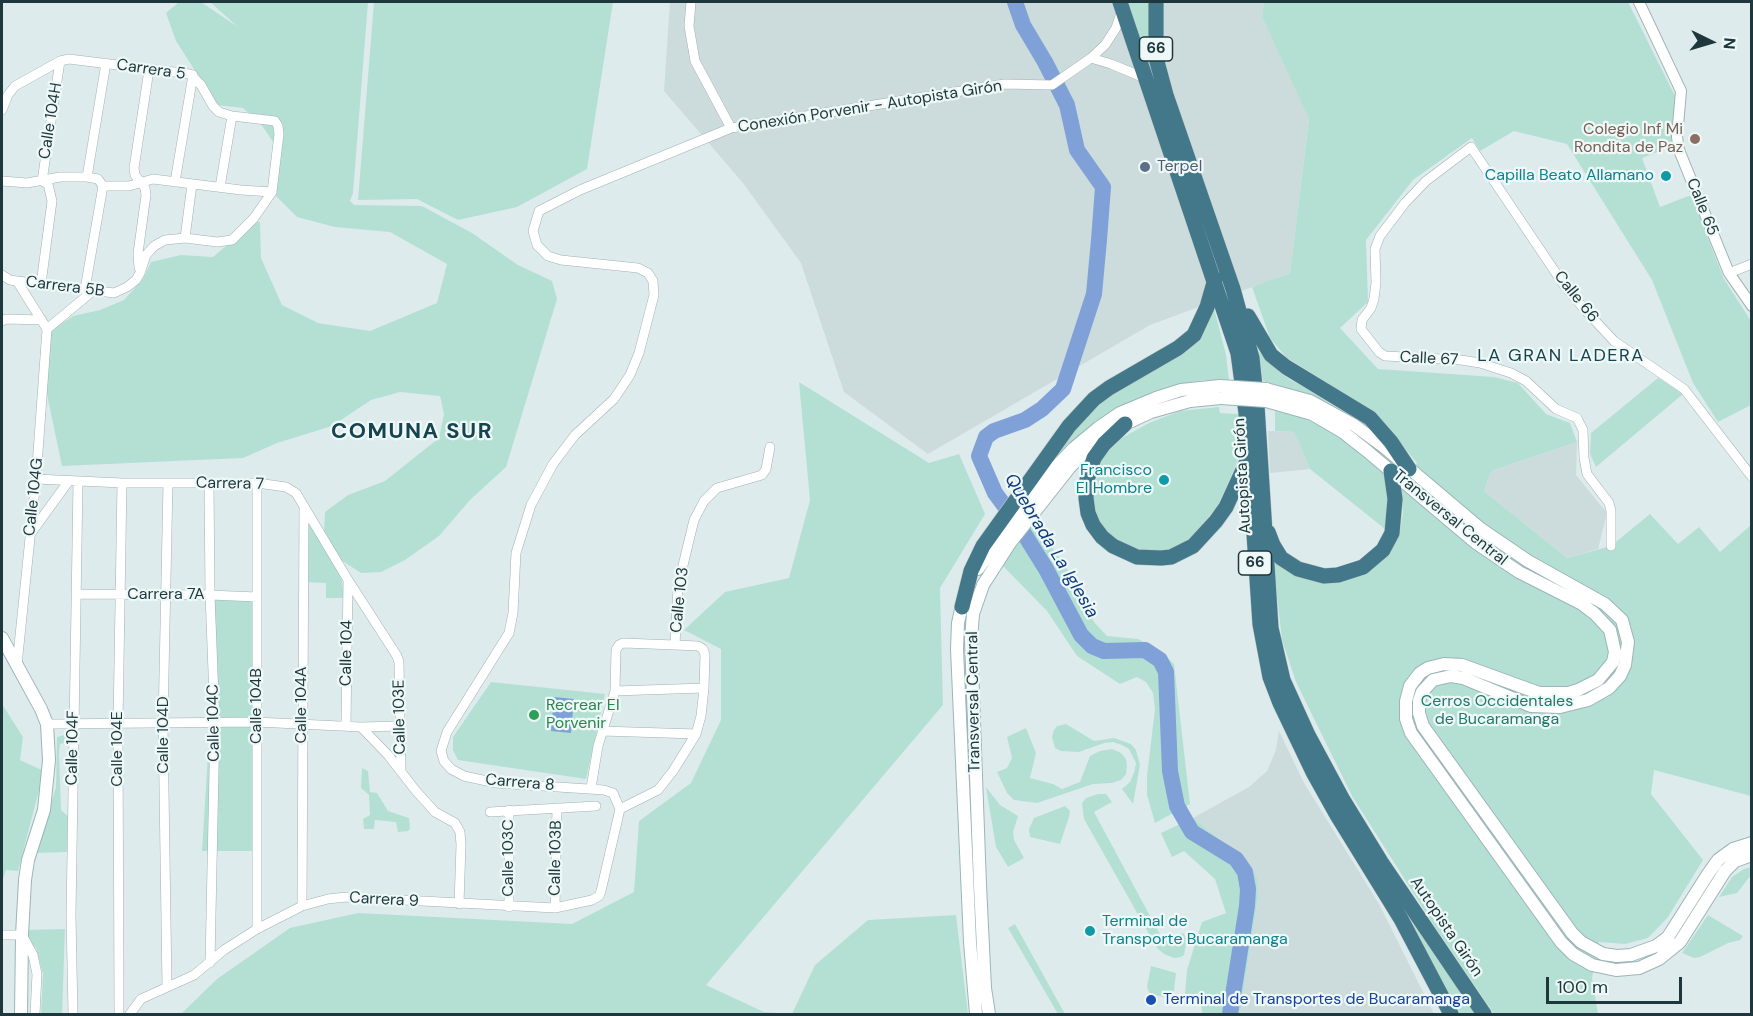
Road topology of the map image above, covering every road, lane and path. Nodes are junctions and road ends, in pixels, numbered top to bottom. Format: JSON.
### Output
{"nodes":[{"id":1,"x":691,"y":2,"type":"edge"},
{"id":2,"x":1156,"y":2,"type":"edge"},
{"id":3,"x":1639,"y":2,"type":"edge"},
{"id":4,"x":1121,"y":6,"type":"edge"},
{"id":5,"x":1091,"y":58,"type":"junction"},
{"id":6,"x":60,"y":61,"type":"junction"},
{"id":7,"x":106,"y":63,"type":"junction"},
{"id":8,"x":149,"y":70,"type":"junction"},
{"id":9,"x":193,"y":75,"type":"junction"},
{"id":10,"x":1147,"y":80,"type":"junction"},
{"id":11,"x":2,"y":110,"type":"edge"},
{"id":12,"x":232,"y":116,"type":"junction"},
{"id":13,"x":731,"y":128,"type":"junction"},
{"id":14,"x":279,"y":134,"type":"joint"},
{"id":15,"x":87,"y":177,"type":"junction"},
{"id":16,"x":2,"y":181,"type":"edge"},
{"id":17,"x":42,"y":181,"type":"junction"},
{"id":18,"x":142,"y":182,"type":"junction"},
{"id":19,"x":175,"y":182,"type":"junction"},
{"id":20,"x":100,"y":183,"type":"junction"},
{"id":21,"x":192,"y":184,"type":"junction"},
{"id":22,"x":220,"y":187,"type":"junction"},
{"id":23,"x":272,"y":192,"type":"junction"},
{"id":24,"x":184,"y":238,"type":"junction"},
{"id":25,"x":1752,"y":264,"type":"edge"},
{"id":26,"x":140,"y":273,"type":"junction"},
{"id":27,"x":1729,"y":273,"type":"junction"},
{"id":28,"x":2,"y":276,"type":"edge"},
{"id":29,"x":1215,"y":279,"type":"junction"},
{"id":30,"x":17,"y":281,"type":"junction"},
{"id":31,"x":41,"y":284,"type":"junction"},
{"id":32,"x":1233,"y":289,"type":"junction"},
{"id":33,"x":90,"y":290,"type":"junction"},
{"id":34,"x":1752,"y":306,"type":"edge"},
{"id":35,"x":2,"y":321,"type":"edge"},
{"id":36,"x":1361,"y":323,"type":"joint"},
{"id":37,"x":44,"y":325,"type":"junction"},
{"id":38,"x":1220,"y":392,"type":"junction"},
{"id":39,"x":1266,"y":395,"type":"junction"},
{"id":40,"x":1125,"y":424,"type":"junction"},
{"id":41,"x":770,"y":447,"type":"dead end"},
{"id":42,"x":1248,"y":459,"type":"junction"},
{"id":43,"x":1409,"y":469,"type":"junction"},
{"id":44,"x":1391,"y":471,"type":"junction"},
{"id":45,"x":1752,"y":477,"type":"edge"},
{"id":46,"x":36,"y":479,"type":"junction"},
{"id":47,"x":68,"y":482,"type":"junction"},
{"id":48,"x":78,"y":482,"type":"junction"},
{"id":49,"x":122,"y":483,"type":"junction"},
{"id":50,"x":168,"y":483,"type":"junction"},
{"id":51,"x":210,"y":483,"type":"junction"},
{"id":52,"x":257,"y":483,"type":"junction"},
{"id":53,"x":304,"y":504,"type":"junction"},
{"id":54,"x":1262,"y":504,"type":"junction"},
{"id":55,"x":1024,"y":508,"type":"junction"},
{"id":56,"x":30,"y":535,"type":"junction"},
{"id":57,"x":1003,"y":535,"type":"junction"},
{"id":58,"x":1611,"y":546,"type":"dead end"},
{"id":59,"x":348,"y":580,"type":"junction"},
{"id":60,"x":76,"y":594,"type":"junction"},
{"id":61,"x":119,"y":595,"type":"junction"},
{"id":62,"x":165,"y":595,"type":"junction"},
{"id":63,"x":210,"y":595,"type":"junction"},
{"id":64,"x":257,"y":597,"type":"junction"},
{"id":65,"x":962,"y":607,"type":"joint"},
{"id":66,"x":2,"y":638,"type":"edge"},
{"id":67,"x":675,"y":645,"type":"junction"},
{"id":68,"x":399,"y":662,"type":"joint"},
{"id":69,"x":17,"y":665,"type":"junction"},
{"id":70,"x":704,"y":688,"type":"junction"},
{"id":71,"x":615,"y":691,"type":"junction"},
{"id":72,"x":256,"y":722,"type":"junction"},
{"id":73,"x":73,"y":723,"type":"junction"},
{"id":74,"x":118,"y":723,"type":"junction"},
{"id":75,"x":164,"y":723,"type":"junction"},
{"id":76,"x":215,"y":723,"type":"junction"},
{"id":77,"x":302,"y":723,"type":"junction"},
{"id":78,"x":47,"y":724,"type":"junction"},
{"id":79,"x":346,"y":725,"type":"junction"},
{"id":80,"x":400,"y":726,"type":"junction"},
{"id":81,"x":362,"y":727,"type":"junction"},
{"id":82,"x":602,"y":731,"type":"junction"},
{"id":83,"x":447,"y":732,"type":"joint"},
{"id":84,"x":696,"y":734,"type":"junction"},
{"id":85,"x":401,"y":772,"type":"junction"},
{"id":86,"x":591,"y":788,"type":"junction"},
{"id":87,"x":596,"y":806,"type":"dead end"},
{"id":88,"x":557,"y":808,"type":"junction"},
{"id":89,"x":620,"y":809,"type":"junction"},
{"id":90,"x":509,"y":810,"type":"junction"},
{"id":91,"x":490,"y":812,"type":"dead end"},
{"id":92,"x":1752,"y":843,"type":"edge"},
{"id":93,"x":1752,"y":855,"type":"edge"},
{"id":94,"x":459,"y":904,"type":"junction"},
{"id":95,"x":302,"y":906,"type":"junction"},
{"id":96,"x":509,"y":907,"type":"junction"},
{"id":97,"x":555,"y":908,"type":"junction"},
{"id":98,"x":1693,"y":910,"type":"junction"},
{"id":99,"x":257,"y":929,"type":"junction"},
{"id":100,"x":2,"y":935,"type":"edge"},
{"id":101,"x":22,"y":935,"type":"junction"},
{"id":102,"x":210,"y":963,"type":"junction"},
{"id":103,"x":167,"y":987,"type":"junction"},
{"id":104,"x":21,"y":1014,"type":"edge"},
{"id":105,"x":35,"y":1014,"type":"edge"},
{"id":106,"x":73,"y":1014,"type":"edge"},
{"id":107,"x":119,"y":1014,"type":"edge"},
{"id":108,"x":130,"y":1014,"type":"edge"},
{"id":109,"x":976,"y":1014,"type":"edge"},
{"id":110,"x":989,"y":1014,"type":"edge"},
{"id":111,"x":1450,"y":1014,"type":"edge"},
{"id":112,"x":1484,"y":1014,"type":"edge"}],
"edges":[{"from":1,"to":13,"type":"street"},
{"from":2,"to":32,"type":"highway","name":"Autopista Girón","number":"66"},
{"from":3,"to":27,"type":"street","name":"Calle 65"},
{"from":4,"to":5,"type":"street","name":"Conexión Porvenir - Autopista Girón"},
{"from":4,"to":10,"type":"highway","name":"Autopista Girón","number":"66"},
{"from":5,"to":10,"type":"street"},
{"from":5,"to":13,"type":"street","name":"Conexión Porvenir - Autopista Girón"},
{"from":6,"to":7,"type":"street","name":"Carrera 5"},
{"from":6,"to":11,"type":"street","name":"Carrera 5"},
{"from":6,"to":17,"type":"street","name":"Calle 104H"},
{"from":7,"to":8,"type":"street","name":"Carrera 5"},
{"from":7,"to":15,"type":"street"},
{"from":8,"to":9,"type":"street","name":"Carrera 5"},
{"from":8,"to":18,"type":"street"},
{"from":9,"to":12,"type":"street","name":"Carrera 5"},
{"from":9,"to":19,"type":"street"},
{"from":10,"to":29,"type":"highway","name":"Autopista Girón","number":"66"},
{"from":12,"to":14,"type":"street","name":"Carrera 5"},
{"from":12,"to":22,"type":"street"},
{"from":13,"to":83,"type":"street","name":"Conexión Porvenir - Autopista Girón"},
{"from":14,"to":23,"type":"street","name":"Carrera 5B"},
{"from":15,"to":17,"type":"street"},
{"from":15,"to":20,"type":"street"},
{"from":16,"to":17,"type":"street"},
{"from":17,"to":31,"type":"street","name":"Calle 104H"},
{"from":18,"to":19,"type":"street"},
{"from":18,"to":20,"type":"street"},
{"from":18,"to":26,"type":"street"},
{"from":19,"to":21,"type":"street"},
{"from":20,"to":33,"type":"street"},
{"from":21,"to":22,"type":"street"},
{"from":21,"to":24,"type":"street"},
{"from":22,"to":23,"type":"street"},
{"from":23,"to":24,"type":"street","name":"Carrera 5B"},
{"from":24,"to":26,"type":"street","name":"Carrera 5B"},
{"from":25,"to":27,"type":"street"},
{"from":26,"to":33,"type":"street","name":"Carrera 5B"},
{"from":27,"to":34,"type":"street","name":"Calle 65"},
{"from":28,"to":30,"type":"street","name":"Carrera 5B"},
{"from":29,"to":42,"type":"highway","name":"Autopista Girón","number":"66"},
{"from":29,"to":55,"type":"highway"},
{"from":30,"to":31,"type":"street","name":"Carrera 5B"},
{"from":30,"to":37,"type":"street"},
{"from":31,"to":33,"type":"street","name":"Carrera 5B"},
{"from":32,"to":43,"type":"highway"},
{"from":32,"to":54,"type":"highway","name":"Autopista Girón","number":"66"},
{"from":33,"to":37,"type":"street"},
{"from":35,"to":37,"type":"street"},
{"from":36,"to":45,"type":"street","name":"Calle 66"},
{"from":36,"to":58,"type":"street","name":"Calle 67"},
{"from":37,"to":46,"type":"street","name":"Calle 104G"},
{"from":38,"to":39,"type":"main road","name":"Transversal Central","bridge":true},
{"from":38,"to":40,"type":"main road","name":"Transversal Central"},
{"from":38,"to":55,"type":"main road","name":"Transversal Central"},
{"from":39,"to":43,"type":"main road","name":"Transversal Central"},
{"from":39,"to":44,"type":"main road","name":"Transversal Central"},
{"from":40,"to":42,"type":"highway"},
{"from":40,"to":55,"type":"main road","name":"Transversal Central"},
{"from":41,"to":67,"type":"street","name":"Calle 103"},
{"from":42,"to":111,"type":"highway","name":"Autopista Girón","number":"66"},
{"from":43,"to":98,"type":"main road","name":"Transversal Central"},
{"from":44,"to":54,"type":"highway"},
{"from":44,"to":98,"type":"main road","name":"Transversal Central"},
{"from":46,"to":47,"type":"street","name":"Carrera 7"},
{"from":46,"to":56,"type":"street","name":"Calle 104G"},
{"from":47,"to":48,"type":"street","name":"Carrera 7"},
{"from":47,"to":56,"type":"street"},
{"from":48,"to":49,"type":"street","name":"Carrera 7"},
{"from":48,"to":60,"type":"street","name":"Calle 104F"},
{"from":49,"to":50,"type":"street","name":"Carrera 7"},
{"from":49,"to":61,"type":"street","name":"Calle 104E"},
{"from":50,"to":51,"type":"street","name":"Carrera 7"},
{"from":50,"to":62,"type":"street","name":"Calle 104D"},
{"from":51,"to":52,"type":"street","name":"Carrera 7"},
{"from":51,"to":63,"type":"street","name":"Calle 104C"},
{"from":52,"to":53,"type":"street","name":"Carrera 7"},
{"from":52,"to":64,"type":"street","name":"Calle 104B"},
{"from":53,"to":59,"type":"street","name":"Carrera 7"},
{"from":53,"to":77,"type":"street","name":"Calle 104A"},
{"from":54,"to":112,"type":"highway","name":"Autopista Girón","number":"66"},
{"from":55,"to":57,"type":"highway"},
{"from":55,"to":57,"type":"main road","name":"Transversal Central"},
{"from":56,"to":69,"type":"street","name":"Calle 104G"},
{"from":57,"to":65,"type":"highway"},
{"from":57,"to":110,"type":"main road","name":"Transversal Central"},
{"from":59,"to":68,"type":"street","name":"Carrera 7"},
{"from":59,"to":79,"type":"street","name":"Calle 104"},
{"from":60,"to":61,"type":"street","name":"Carrera 7A"},
{"from":60,"to":73,"type":"street","name":"Calle 104F"},
{"from":61,"to":62,"type":"street","name":"Carrera 7A"},
{"from":61,"to":74,"type":"street","name":"Calle 104E"},
{"from":62,"to":63,"type":"street","name":"Carrera 7A"},
{"from":62,"to":75,"type":"street","name":"Calle 104D"},
{"from":63,"to":64,"type":"street","name":"Carrera 7A"},
{"from":63,"to":76,"type":"street","name":"Calle 104C"},
{"from":64,"to":72,"type":"street","name":"Calle 104B"},
{"from":65,"to":109,"type":"main road","name":"Transversal Central"},
{"from":66,"to":69,"type":"main road"},
{"from":67,"to":70,"type":"street","name":"Calle 103"},
{"from":67,"to":71,"type":"street"},
{"from":68,"to":80,"type":"street","name":"Calle 103E"},
{"from":69,"to":78,"type":"main road"},
{"from":70,"to":71,"type":"street"},
{"from":70,"to":84,"type":"street","name":"Calle 103"},
{"from":71,"to":82,"type":"street"},
{"from":72,"to":76,"type":"street"},
{"from":72,"to":77,"type":"street"},
{"from":72,"to":99,"type":"street","name":"Calle 104B"},
{"from":73,"to":74,"type":"street"},
{"from":73,"to":78,"type":"street"},
{"from":73,"to":106,"type":"street","name":"Calle 104F"},
{"from":74,"to":75,"type":"street"},
{"from":74,"to":107,"type":"street","name":"Calle 104E"},
{"from":75,"to":76,"type":"street"},
{"from":75,"to":103,"type":"street","name":"Calle 104D"},
{"from":76,"to":102,"type":"street","name":"Calle 104C"},
{"from":77,"to":79,"type":"street"},
{"from":77,"to":95,"type":"street","name":"Calle 104A"},
{"from":78,"to":101,"type":"main road"},
{"from":79,"to":81,"type":"street"},
{"from":80,"to":81,"type":"street"},
{"from":80,"to":85,"type":"street","name":"Calle 103E"},
{"from":81,"to":85,"type":"street"},
{"from":82,"to":84,"type":"street"},
{"from":82,"to":86,"type":"street"},
{"from":83,"to":86,"type":"street","name":"Carrera 8"},
{"from":84,"to":89,"type":"street","name":"Calle 103"},
{"from":85,"to":94,"type":"street"},
{"from":86,"to":89,"type":"street","name":"Carrera 8"},
{"from":87,"to":88,"type":"street","name":"Calle 103B"},
{"from":88,"to":90,"type":"street","name":"Calle 103B"},
{"from":88,"to":97,"type":"street","name":"Calle 103B"},
{"from":89,"to":97,"type":"street","name":"Carrera 9"},
{"from":90,"to":91,"type":"street","name":"Calle 103B"},
{"from":90,"to":96,"type":"street","name":"Calle 103C"},
{"from":92,"to":98,"type":"main road","name":"Transversal Central"},
{"from":93,"to":98,"type":"main road","name":"Transversal Central"},
{"from":94,"to":95,"type":"street","name":"Carrera 9"},
{"from":94,"to":96,"type":"street","name":"Carrera 9"},
{"from":95,"to":99,"type":"street","name":"Carrera 9"},
{"from":96,"to":97,"type":"street","name":"Carrera 9"},
{"from":99,"to":102,"type":"street","name":"Carrera 9"},
{"from":100,"to":101,"type":"street"},
{"from":101,"to":104,"type":"main road"},
{"from":101,"to":105,"type":"street"},
{"from":102,"to":103,"type":"street","name":"Carrera 9"},
{"from":103,"to":108,"type":"street","name":"Carrera 9"}]}
